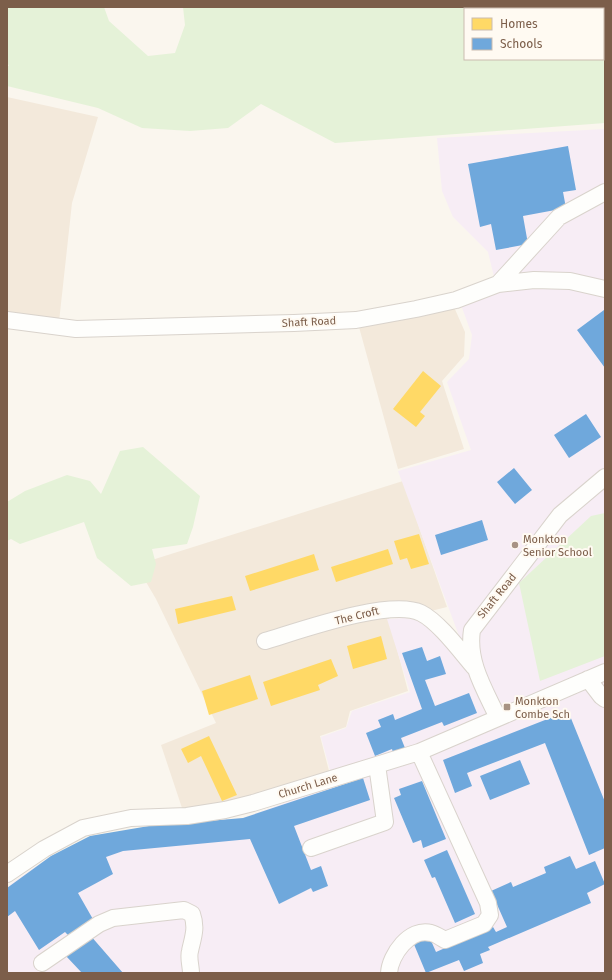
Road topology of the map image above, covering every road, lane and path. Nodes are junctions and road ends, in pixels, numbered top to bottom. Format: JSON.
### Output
{"nodes":[{"id":1,"x":605,"y":192,"type":"edge"},
{"id":2,"x":498,"y":284,"type":"junction"},
{"id":3,"x":605,"y":289,"type":"edge"},
{"id":4,"x":7,"y":320,"type":"edge"},
{"id":5,"x":605,"y":477,"type":"edge"},
{"id":6,"x":265,"y":641,"type":"dead end"},
{"id":7,"x":475,"y":669,"type":"junction"},
{"id":8,"x":605,"y":672,"type":"edge"},
{"id":9,"x":588,"y":679,"type":"junction"},
{"id":10,"x":605,"y":699,"type":"edge"},
{"id":11,"x":498,"y":718,"type":"junction"},
{"id":12,"x":419,"y":752,"type":"junction"},
{"id":13,"x":377,"y":765,"type":"junction"},
{"id":14,"x":311,"y":848,"type":"dead end"},
{"id":15,"x":7,"y":874,"type":"edge"},
{"id":16,"x":42,"y":963,"type":"dead end"},
{"id":17,"x":191,"y":973,"type":"edge"},
{"id":18,"x":389,"y":973,"type":"edge"}],
"edges":[{"from":1,"to":2,"type":"street"},
{"from":2,"to":3,"type":"street","name":"Shaft Road"},
{"from":2,"to":4,"type":"street","name":"Shaft Road"},
{"from":5,"to":7,"type":"street","name":"Shaft Road"},
{"from":6,"to":7,"type":"street","name":"The Croft"},
{"from":7,"to":11,"type":"street","name":"Shaft Road"},
{"from":8,"to":9,"type":"street","name":"Church Lane"},
{"from":9,"to":10,"type":"street"},
{"from":9,"to":11,"type":"street","name":"Church Lane"},
{"from":11,"to":12,"type":"street","name":"Church Lane"},
{"from":12,"to":13,"type":"street","name":"Church Lane"},
{"from":12,"to":18,"type":"street"},
{"from":13,"to":14,"type":"street"},
{"from":13,"to":15,"type":"street","name":"Church Lane"},
{"from":16,"to":17,"type":"street"}]}
